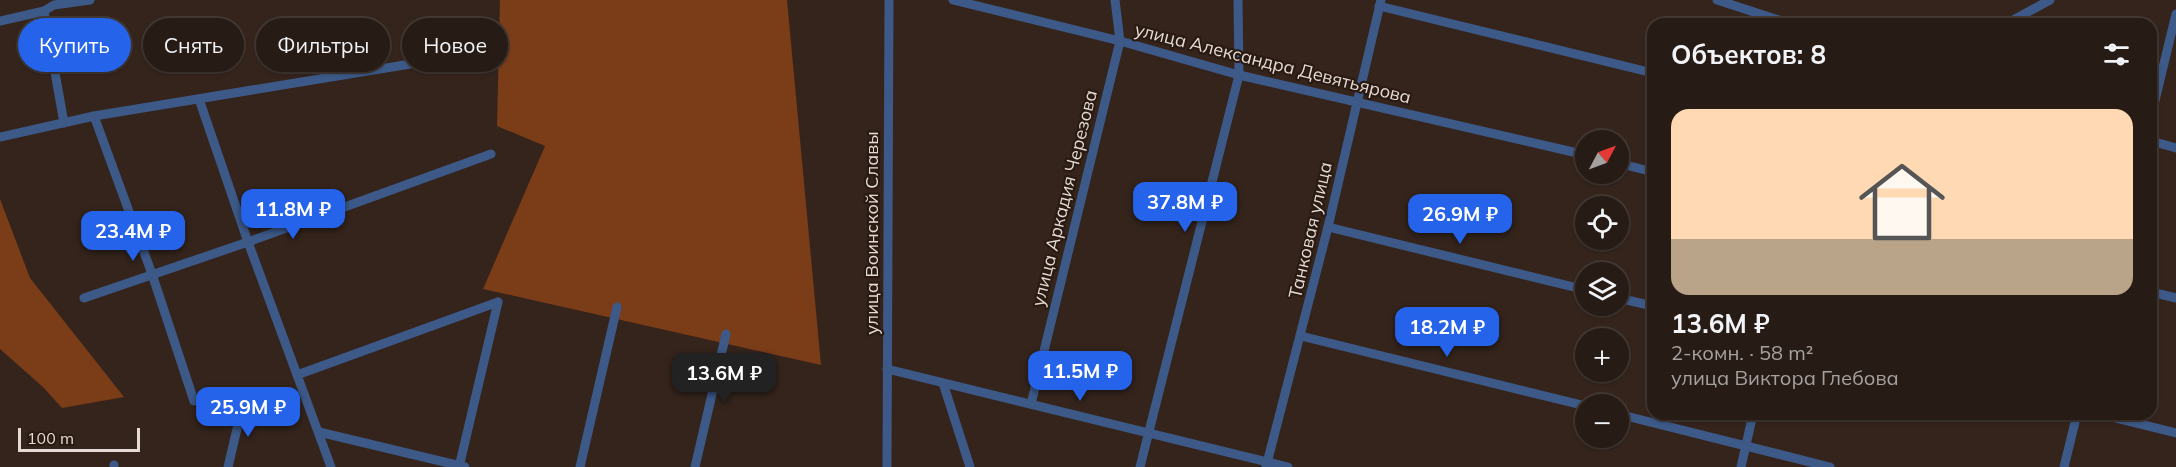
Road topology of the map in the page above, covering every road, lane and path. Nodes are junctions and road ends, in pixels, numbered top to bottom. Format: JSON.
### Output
{"nodes":[{"id":1,"x":90,"y":0,"type":"edge"},
{"id":2,"x":889,"y":0,"type":"edge"},
{"id":3,"x":953,"y":0,"type":"edge"},
{"id":4,"x":1114,"y":0,"type":"edge"},
{"id":5,"x":1238,"y":0,"type":"edge"},
{"id":6,"x":1720,"y":0,"type":"edge"},
{"id":7,"x":2050,"y":0,"type":"edge"},
{"id":8,"x":1380,"y":3,"type":"edge"},
{"id":9,"x":44,"y":11,"type":"junction"},
{"id":10,"x":2176,"y":14,"type":"edge"},
{"id":11,"x":1773,"y":18,"type":"edge"},
{"id":12,"x":2017,"y":18,"type":"edge"},
{"id":13,"x":0,"y":21,"type":"edge"},
{"id":14,"x":2174,"y":29,"type":"edge"},
{"id":15,"x":1120,"y":41,"type":"junction"},
{"id":16,"x":402,"y":65,"type":"edge"},
{"id":17,"x":1647,"y":71,"type":"edge"},
{"id":18,"x":1239,"y":75,"type":"junction"},
{"id":19,"x":2157,"y":94,"type":"edge"},
{"id":20,"x":199,"y":99,"type":"junction"},
{"id":21,"x":1356,"y":103,"type":"junction"},
{"id":22,"x":94,"y":116,"type":"junction"},
{"id":23,"x":64,"y":123,"type":"junction"},
{"id":24,"x":0,"y":137,"type":"edge"},
{"id":25,"x":2157,"y":143,"type":"edge"},
{"id":26,"x":2176,"y":148,"type":"edge"},
{"id":27,"x":1575,"y":153,"type":"edge"},
{"id":28,"x":491,"y":154,"type":"dead end"},
{"id":29,"x":1629,"y":166,"type":"edge"},
{"id":30,"x":1647,"y":170,"type":"edge"},
{"id":31,"x":1328,"y":227,"type":"junction"},
{"id":32,"x":248,"y":242,"type":"junction"},
{"id":33,"x":152,"y":274,"type":"junction"},
{"id":34,"x":1575,"y":287,"type":"edge"},
{"id":35,"x":2157,"y":293,"type":"edge"},
{"id":36,"x":84,"y":298,"type":"dead end"},
{"id":37,"x":2176,"y":298,"type":"edge"},
{"id":38,"x":1629,"y":300,"type":"edge"},
{"id":39,"x":1647,"y":304,"type":"edge"},
{"id":40,"x":617,"y":307,"type":"dead end"},
{"id":41,"x":726,"y":334,"type":"dead end"},
{"id":42,"x":1301,"y":336,"type":"junction"},
{"id":43,"x":887,"y":369,"type":"junction"},
{"id":44,"x":297,"y":375,"type":"junction"},
{"id":45,"x":944,"y":383,"type":"junction"},
{"id":46,"x":194,"y":400,"type":"dead end"},
{"id":47,"x":243,"y":403,"type":"dead end"},
{"id":48,"x":1575,"y":403,"type":"edge"},
{"id":49,"x":1031,"y":404,"type":"junction"},
{"id":50,"x":1629,"y":417,"type":"edge"},
{"id":51,"x":1752,"y":420,"type":"edge"},
{"id":52,"x":2076,"y":420,"type":"edge"},
{"id":53,"x":2123,"y":420,"type":"edge"},
{"id":54,"x":319,"y":432,"type":"junction"},
{"id":55,"x":1148,"y":433,"type":"junction"},
{"id":56,"x":2176,"y":433,"type":"edge"},
{"id":57,"x":1746,"y":447,"type":"junction"},
{"id":58,"x":1267,"y":465,"type":"edge"},
{"id":59,"x":461,"y":466,"type":"edge"},
{"id":60,"x":228,"y":467,"type":"edge"},
{"id":61,"x":331,"y":467,"type":"edge"},
{"id":62,"x":580,"y":467,"type":"edge"},
{"id":63,"x":695,"y":467,"type":"edge"},
{"id":64,"x":887,"y":467,"type":"edge"},
{"id":65,"x":970,"y":467,"type":"edge"},
{"id":66,"x":1140,"y":467,"type":"edge"},
{"id":67,"x":1288,"y":467,"type":"edge"},
{"id":68,"x":1741,"y":467,"type":"edge"},
{"id":69,"x":1830,"y":467,"type":"edge"},
{"id":70,"x":2064,"y":467,"type":"edge"}],
"edges":[{"from":1,"to":9,"type":"street"},
{"from":2,"to":43,"type":"street","name":"улица Воинской Славы"},
{"from":3,"to":15,"type":"street","name":"улица Александра Девятьярова"},
{"from":4,"to":15,"type":"street","name":"улица Аркадия Черезова"},
{"from":5,"to":18,"type":"street"},
{"from":6,"to":11,"type":"street"},
{"from":7,"to":12,"type":"street"},
{"from":8,"to":17,"type":"street"},
{"from":8,"to":21,"type":"street","name":"Танковая улица"},
{"from":9,"to":13,"type":"street"},
{"from":9,"to":23,"type":"street"},
{"from":10,"to":14,"type":"street"},
{"from":14,"to":19,"type":"street"},
{"from":15,"to":18,"type":"street","name":"улица Александра Девятьярова"},
{"from":15,"to":49,"type":"street","name":"улица Аркадия Черезова"},
{"from":16,"to":20,"type":"street"},
{"from":18,"to":21,"type":"street","name":"улица Александра Девятьярова"},
{"from":18,"to":55,"type":"street"},
{"from":20,"to":22,"type":"street"},
{"from":20,"to":32,"type":"street"},
{"from":21,"to":27,"type":"street","name":"улица Александра Девятьярова"},
{"from":21,"to":31,"type":"street","name":"Танковая улица"},
{"from":22,"to":23,"type":"street"},
{"from":22,"to":33,"type":"street"},
{"from":23,"to":24,"type":"street"},
{"from":25,"to":26,"type":"street"},
{"from":28,"to":32,"type":"street"},
{"from":29,"to":30,"type":"street"},
{"from":31,"to":34,"type":"street"},
{"from":31,"to":42,"type":"street","name":"Танковая улица"},
{"from":32,"to":33,"type":"street"},
{"from":32,"to":44,"type":"street"},
{"from":33,"to":36,"type":"street"},
{"from":33,"to":46,"type":"street"},
{"from":35,"to":37,"type":"street"},
{"from":38,"to":39,"type":"street"},
{"from":40,"to":62,"type":"street"},
{"from":41,"to":63,"type":"street"},
{"from":42,"to":48,"type":"street"},
{"from":42,"to":58,"type":"street","name":"Танковая улица"},
{"from":43,"to":45,"type":"street"},
{"from":43,"to":64,"type":"street","name":"улица Воинской Славы"},
{"from":44,"to":54,"type":"street"},
{"from":44,"to":59,"type":"street"},
{"from":45,"to":49,"type":"street"},
{"from":45,"to":65,"type":"street"},
{"from":47,"to":60,"type":"street"},
{"from":49,"to":55,"type":"street"},
{"from":50,"to":57,"type":"street"},
{"from":51,"to":57,"type":"street"},
{"from":52,"to":70,"type":"street"},
{"from":53,"to":56,"type":"street"},
{"from":54,"to":59,"type":"street"},
{"from":54,"to":61,"type":"street"},
{"from":55,"to":58,"type":"street"},
{"from":55,"to":66,"type":"street"},
{"from":57,"to":68,"type":"street"},
{"from":57,"to":69,"type":"street"},
{"from":58,"to":67,"type":"street"}]}
